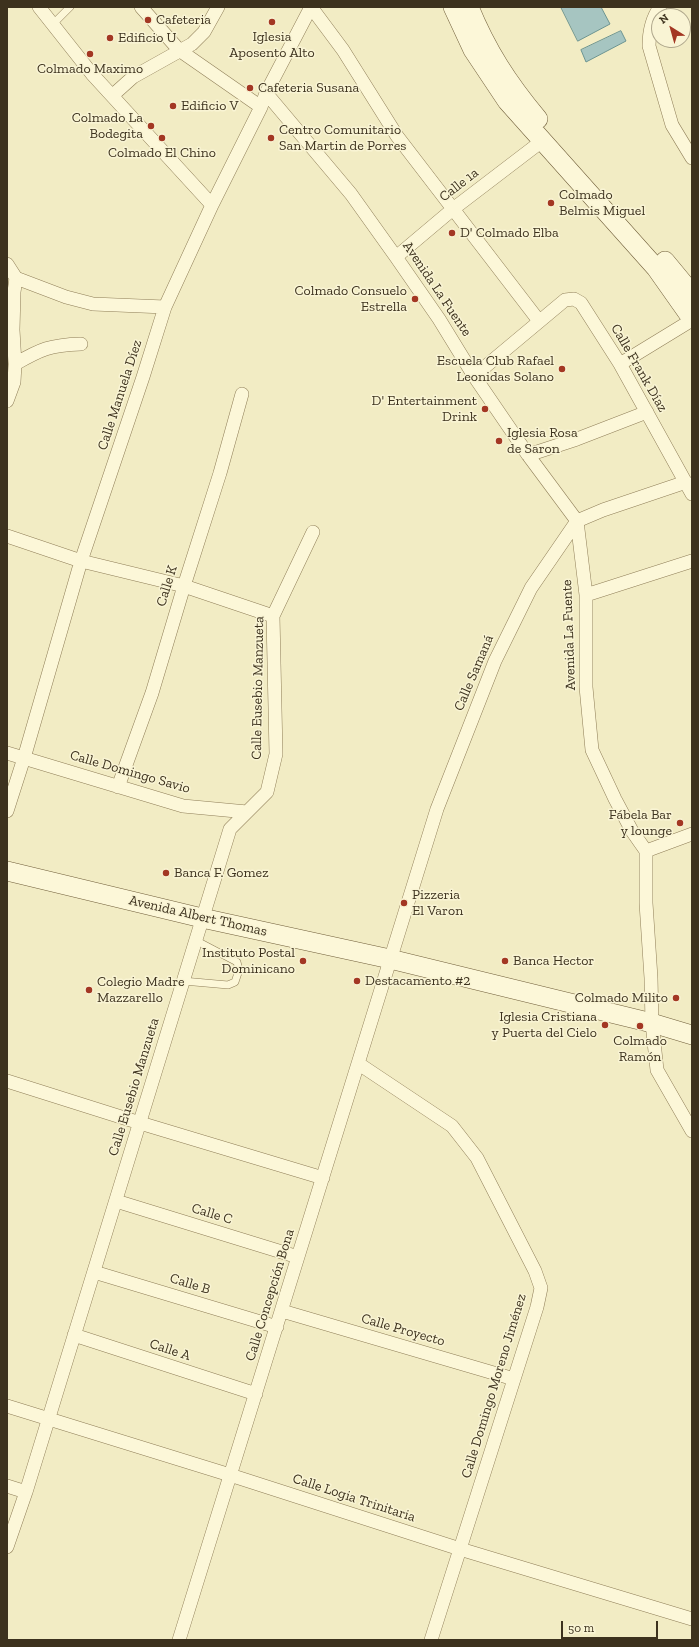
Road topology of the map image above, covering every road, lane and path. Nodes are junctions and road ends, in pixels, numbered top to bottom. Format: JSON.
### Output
{"nodes":[{"id":1,"x":39,"y":7,"type":"edge"},
{"id":2,"x":70,"y":7,"type":"edge"},
{"id":3,"x":141,"y":7,"type":"edge"},
{"id":4,"x":218,"y":7,"type":"edge"},
{"id":5,"x":311,"y":7,"type":"edge"},
{"id":6,"x":453,"y":7,"type":"edge"},
{"id":7,"x":469,"y":7,"type":"edge"},
{"id":8,"x":660,"y":7,"type":"edge"},
{"id":9,"x":53,"y":24,"type":"junction"},
{"id":10,"x":179,"y":50,"type":"junction"},
{"id":11,"x":266,"y":93,"type":"junction"},
{"id":12,"x":112,"y":95,"type":"junction"},
{"id":13,"x":261,"y":107,"type":"junction"},
{"id":14,"x":542,"y":141,"type":"junction"},
{"id":15,"x":692,"y":158,"type":"edge"},
{"id":16,"x":212,"y":204,"type":"junction"},
{"id":17,"x":453,"y":210,"type":"junction"},
{"id":18,"x":396,"y":256,"type":"junction"},
{"id":19,"x":7,"y":264,"type":"edge"},
{"id":20,"x":16,"y":278,"type":"junction"},
{"id":21,"x":692,"y":296,"type":"edge"},
{"id":22,"x":165,"y":307,"type":"junction"},
{"id":23,"x":692,"y":320,"type":"edge"},
{"id":24,"x":539,"y":321,"type":"junction"},
{"id":25,"x":80,"y":344,"type":"dead end"},
{"id":26,"x":15,"y":364,"type":"junction"},
{"id":27,"x":620,"y":364,"type":"junction"},
{"id":28,"x":474,"y":376,"type":"junction"},
{"id":29,"x":242,"y":394,"type":"dead end"},
{"id":30,"x":7,"y":401,"type":"edge"},
{"id":31,"x":647,"y":412,"type":"junction"},
{"id":32,"x":528,"y":455,"type":"junction"},
{"id":33,"x":686,"y":482,"type":"junction"},
{"id":34,"x":692,"y":494,"type":"edge"},
{"id":35,"x":577,"y":521,"type":"junction"},
{"id":36,"x":313,"y":532,"type":"dead end"},
{"id":37,"x":7,"y":536,"type":"edge"},
{"id":38,"x":81,"y":561,"type":"junction"},
{"id":39,"x":692,"y":562,"type":"edge"},
{"id":40,"x":184,"y":586,"type":"junction"},
{"id":41,"x":586,"y":595,"type":"junction"},
{"id":42,"x":273,"y":616,"type":"junction"},
{"id":43,"x":7,"y":753,"type":"edge"},
{"id":44,"x":24,"y":758,"type":"junction"},
{"id":45,"x":118,"y":787,"type":"junction"},
{"id":46,"x":7,"y":812,"type":"edge"},
{"id":47,"x":247,"y":812,"type":"junction"},
{"id":48,"x":692,"y":834,"type":"edge"},
{"id":49,"x":646,"y":851,"type":"junction"},
{"id":50,"x":7,"y":871,"type":"edge"},
{"id":51,"x":202,"y":918,"type":"junction"},
{"id":52,"x":195,"y":940,"type":"junction"},
{"id":53,"x":390,"y":959,"type":"junction"},
{"id":54,"x":183,"y":981,"type":"junction"},
{"id":55,"x":652,"y":1023,"type":"junction"},
{"id":56,"x":692,"y":1035,"type":"edge"},
{"id":57,"x":359,"y":1064,"type":"junction"},
{"id":58,"x":7,"y":1081,"type":"edge"},
{"id":59,"x":140,"y":1123,"type":"junction"},
{"id":60,"x":692,"y":1131,"type":"edge"},
{"id":61,"x":323,"y":1178,"type":"junction"},
{"id":62,"x":116,"y":1200,"type":"junction"},
{"id":63,"x":298,"y":1257,"type":"junction"},
{"id":64,"x":94,"y":1272,"type":"junction"},
{"id":65,"x":282,"y":1311,"type":"junction"},
{"id":66,"x":276,"y":1327,"type":"junction"},
{"id":67,"x":74,"y":1335,"type":"junction"},
{"id":68,"x":514,"y":1379,"type":"junction"},
{"id":69,"x":256,"y":1394,"type":"junction"},
{"id":70,"x":7,"y":1406,"type":"edge"},
{"id":71,"x":48,"y":1419,"type":"junction"},
{"id":72,"x":230,"y":1475,"type":"junction"},
{"id":73,"x":7,"y":1486,"type":"edge"},
{"id":74,"x":26,"y":1492,"type":"junction"},
{"id":75,"x":7,"y":1547,"type":"edge"},
{"id":76,"x":460,"y":1549,"type":"junction"},
{"id":77,"x":692,"y":1619,"type":"edge"},
{"id":78,"x":178,"y":1640,"type":"edge"},
{"id":79,"x":431,"y":1640,"type":"edge"}],
"edges":[{"from":1,"to":9,"type":"street"},
{"from":2,"to":9,"type":"lane"},
{"from":3,"to":10,"type":"street"},
{"from":4,"to":10,"type":"street"},
{"from":5,"to":11,"type":"street","name":"Calle Manuela Díez"},
{"from":5,"to":17,"type":"street"},
{"from":6,"to":14,"type":"main road"},
{"from":7,"to":21,"type":"main road"},
{"from":8,"to":15,"type":"street"},
{"from":9,"to":12,"type":"street"},
{"from":10,"to":12,"type":"street"},
{"from":10,"to":13,"type":"street"},
{"from":11,"to":13,"type":"street","name":"Calle Manuela Díez"},
{"from":11,"to":18,"type":"street","name":"Avenida La Fuente"},
{"from":12,"to":16,"type":"street"},
{"from":13,"to":16,"type":"street","name":"Calle Manuela Díez"},
{"from":14,"to":17,"type":"street","name":"Calle 1a"},
{"from":14,"to":23,"type":"main road"},
{"from":16,"to":22,"type":"street","name":"Calle Manuela Díez"},
{"from":17,"to":18,"type":"street","name":"Calle 1a"},
{"from":17,"to":24,"type":"street"},
{"from":18,"to":28,"type":"street","name":"Avenida La Fuente"},
{"from":19,"to":20,"type":"street"},
{"from":20,"to":22,"type":"street"},
{"from":20,"to":26,"type":"street"},
{"from":22,"to":38,"type":"street","name":"Calle Manuela Díez"},
{"from":23,"to":27,"type":"street"},
{"from":24,"to":27,"type":"street","name":"Calle Frank Díaz"},
{"from":24,"to":28,"type":"street","name":"Calle Frank Díaz"},
{"from":25,"to":26,"type":"street"},
{"from":26,"to":30,"type":"street"},
{"from":27,"to":31,"type":"street","name":"Calle Frank Díaz"},
{"from":28,"to":32,"type":"street","name":"Avenida La Fuente"},
{"from":29,"to":40,"type":"street","name":"Calle K"},
{"from":31,"to":32,"type":"street"},
{"from":31,"to":33,"type":"street","name":"Calle Frank Díaz"},
{"from":32,"to":35,"type":"street","name":"Avenida La Fuente"},
{"from":33,"to":34,"type":"street","name":"Calle Frank Díaz"},
{"from":33,"to":35,"type":"street"},
{"from":35,"to":41,"type":"street","name":"Avenida La Fuente"},
{"from":35,"to":53,"type":"street","name":"Calle Samaná"},
{"from":36,"to":42,"type":"street","name":"Calle Eusebio Manzueta"},
{"from":37,"to":38,"type":"street"},
{"from":38,"to":40,"type":"street"},
{"from":38,"to":44,"type":"street","name":"Calle Manuela Díez"},
{"from":39,"to":41,"type":"street"},
{"from":40,"to":42,"type":"street"},
{"from":40,"to":45,"type":"street","name":"Calle K"},
{"from":41,"to":49,"type":"street","name":"Avenida La Fuente"},
{"from":42,"to":47,"type":"street","name":"Calle Eusebio Manzueta"},
{"from":43,"to":44,"type":"street","name":"Calle Domingo Savio"},
{"from":44,"to":45,"type":"street","name":"Calle Domingo Savio"},
{"from":44,"to":46,"type":"street","name":"Calle Manuela Díez"},
{"from":45,"to":47,"type":"street","name":"Calle Domingo Savio"},
{"from":47,"to":51,"type":"street","name":"Calle Eusebio Manzueta"},
{"from":48,"to":49,"type":"street"},
{"from":49,"to":55,"type":"street"},
{"from":50,"to":51,"type":"main road","name":"Avenida Albert Thomas"},
{"from":51,"to":52,"type":"street","name":"Calle Eusebio Manzueta"},
{"from":51,"to":53,"type":"main road","name":"Avenida Albert Thomas"},
{"from":52,"to":54,"type":"street","name":"Calle Eusebio Manzueta"},
{"from":52,"to":54,"type":"lane"},
{"from":53,"to":55,"type":"main road","name":"Avenida Albert Thomas"},
{"from":53,"to":57,"type":"street","name":"Calle Concepción Bona"},
{"from":54,"to":59,"type":"street","name":"Calle Eusebio Manzueta"},
{"from":55,"to":56,"type":"main road","name":"Avenida Albert Thomas"},
{"from":55,"to":60,"type":"street"},
{"from":57,"to":61,"type":"street","name":"Calle Concepción Bona"},
{"from":57,"to":68,"type":"street","name":"Calle Domingo Moreno Jiménez"},
{"from":58,"to":59,"type":"street"},
{"from":59,"to":61,"type":"street"},
{"from":59,"to":62,"type":"street","name":"Calle Eusebio Manzueta"},
{"from":61,"to":63,"type":"street","name":"Calle Concepción Bona"},
{"from":62,"to":63,"type":"street","name":"Calle C"},
{"from":62,"to":64,"type":"street","name":"Calle Eusebio Manzueta"},
{"from":63,"to":65,"type":"street","name":"Calle Concepción Bona"},
{"from":64,"to":66,"type":"street","name":"Calle B"},
{"from":64,"to":67,"type":"street","name":"Calle Eusebio Manzueta"},
{"from":65,"to":66,"type":"street","name":"Calle Concepción Bona"},
{"from":65,"to":68,"type":"street","name":"Calle Proyecto"},
{"from":66,"to":69,"type":"street","name":"Calle Concepción Bona"},
{"from":67,"to":69,"type":"street","name":"Calle A"},
{"from":67,"to":71,"type":"street","name":"Calle Eusebio Manzueta"},
{"from":68,"to":76,"type":"street","name":"Calle Domingo Moreno Jiménez"},
{"from":69,"to":72,"type":"street","name":"Calle Concepción Bona"},
{"from":70,"to":71,"type":"street","name":"Calle Logia Trinitaria"},
{"from":71,"to":72,"type":"street","name":"Calle Logia Trinitaria"},
{"from":71,"to":74,"type":"street","name":"Calle Eusebio Manzueta"},
{"from":72,"to":76,"type":"street","name":"Calle Logia Trinitaria"},
{"from":72,"to":78,"type":"street","name":"Calle Concepción Bona"},
{"from":73,"to":74,"type":"street"},
{"from":74,"to":75,"type":"street","name":"Calle Eusebio Manzueta"},
{"from":76,"to":77,"type":"street","name":"Calle Logia Trinitaria"},
{"from":76,"to":79,"type":"street","name":"Calle Domingo Moreno Jiménez"}]}
